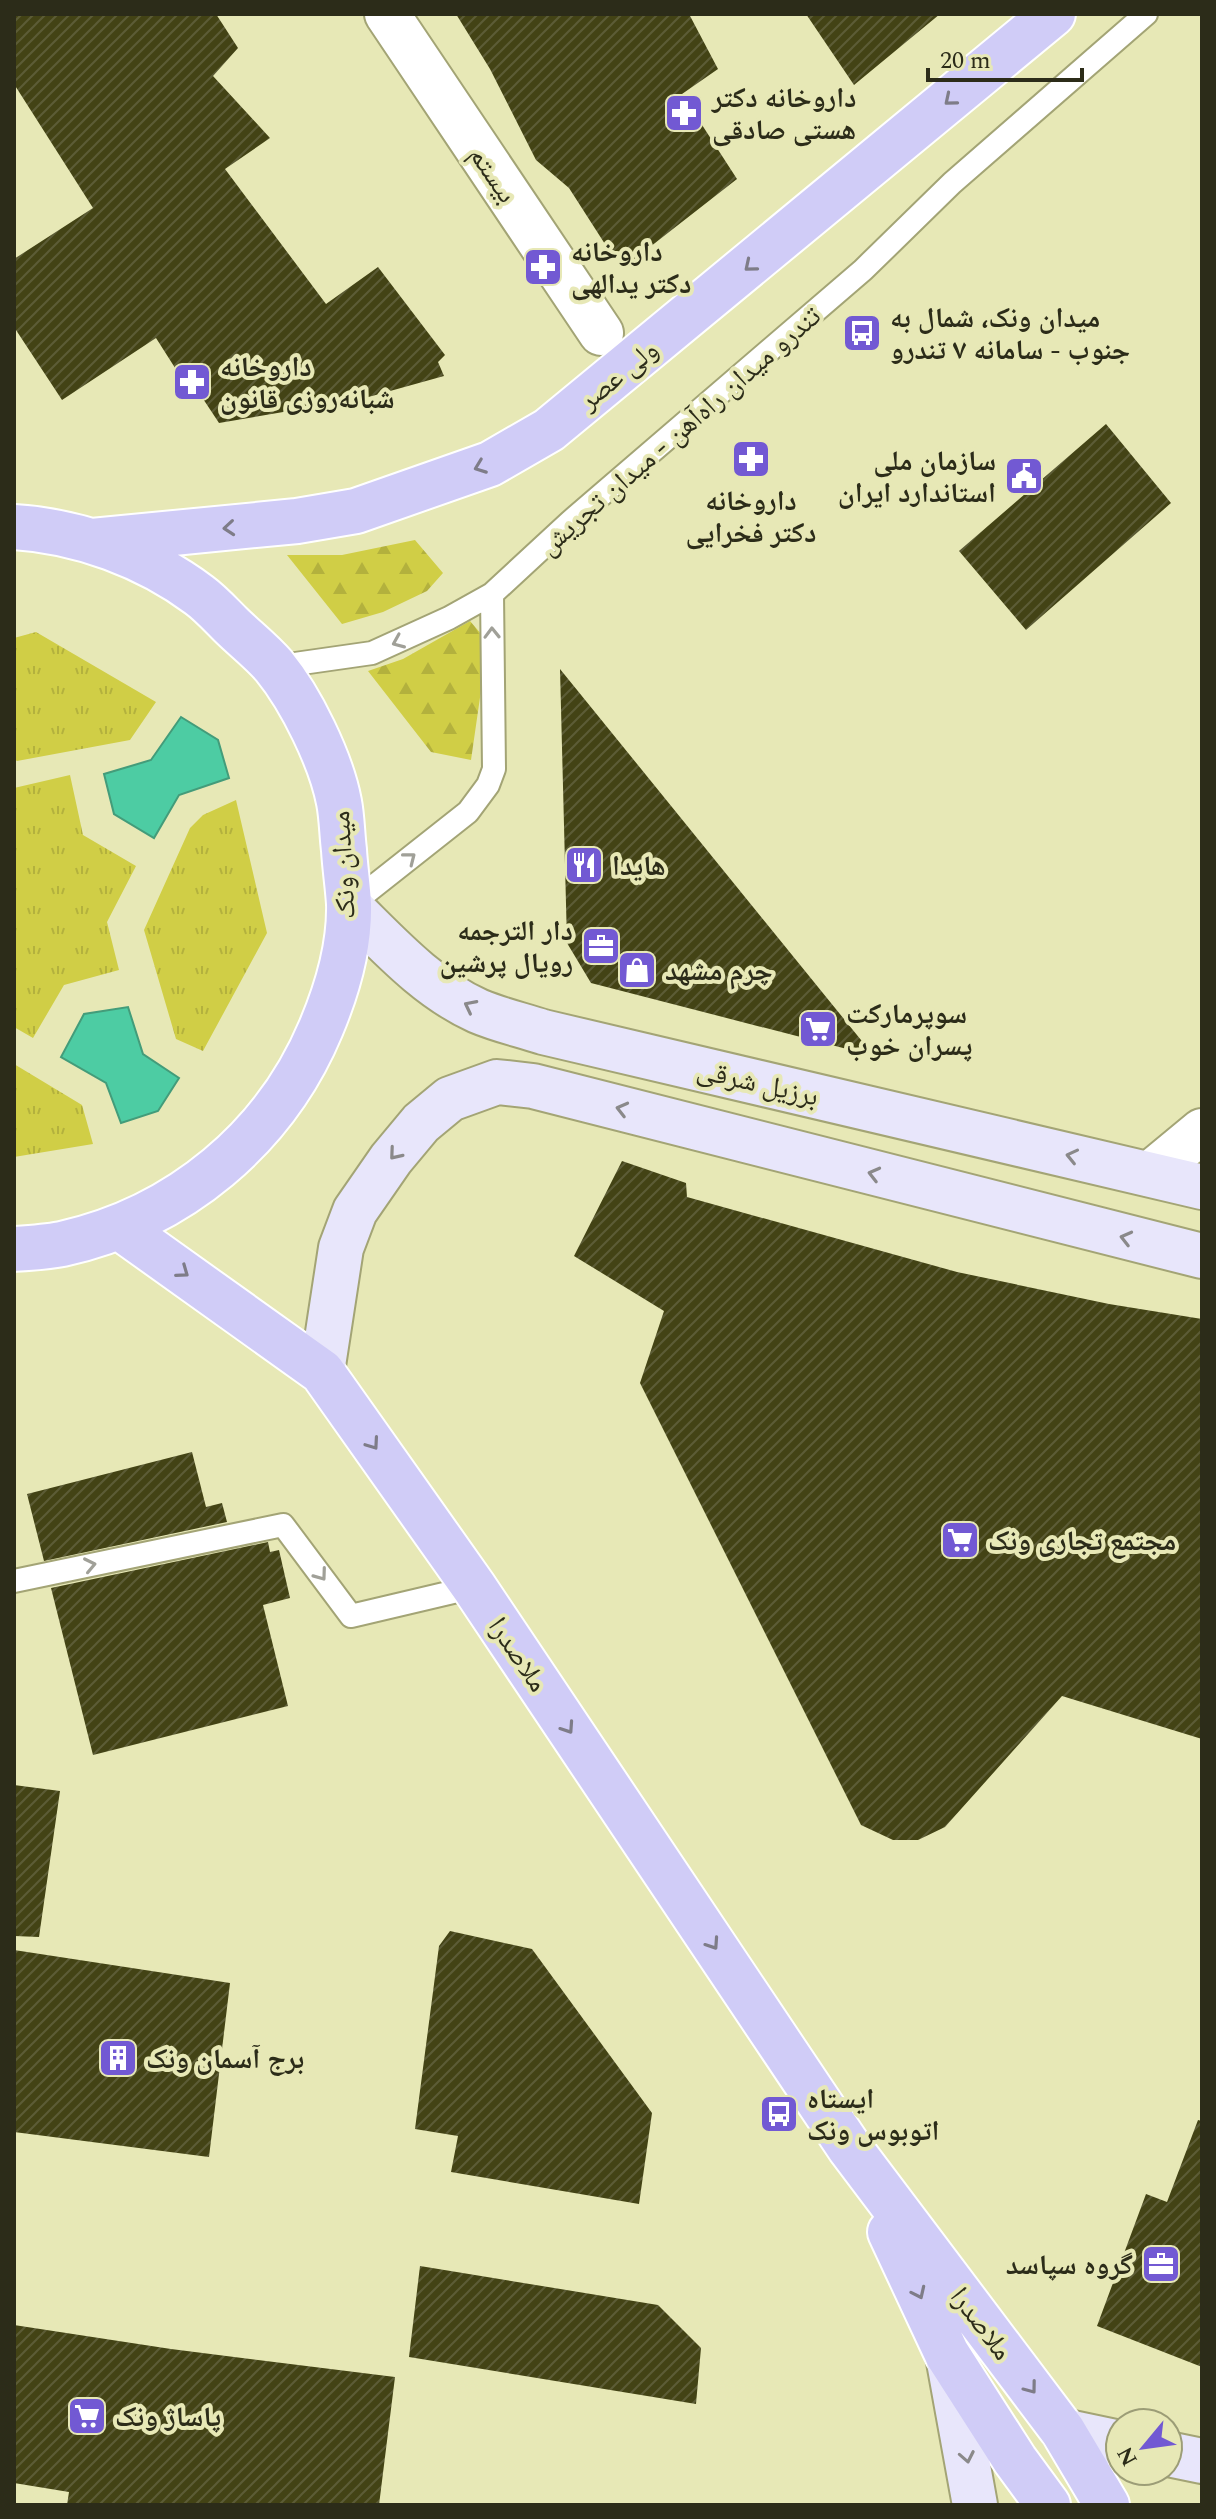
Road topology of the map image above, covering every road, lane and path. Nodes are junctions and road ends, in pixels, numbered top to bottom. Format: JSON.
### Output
{"nodes":[{"id":1,"x":387,"y":14,"type":"edge"},
{"id":2,"x":1053,"y":14,"type":"edge"},
{"id":3,"x":1146,"y":14,"type":"edge"},
{"id":4,"x":601,"y":333,"type":"dead end"},
{"id":5,"x":21,"y":525,"type":"edge"},
{"id":6,"x":92,"y":541,"type":"junction"},
{"id":7,"x":492,"y":594,"type":"junction"},
{"id":8,"x":274,"y":667,"type":"junction"},
{"id":9,"x":349,"y":906,"type":"junction"},
{"id":10,"x":1202,"y":1131,"type":"edge"},
{"id":11,"x":1150,"y":1174,"type":"junction"},
{"id":12,"x":1202,"y":1187,"type":"edge"},
{"id":13,"x":119,"y":1227,"type":"junction"},
{"id":14,"x":14,"y":1249,"type":"edge"},
{"id":15,"x":1202,"y":1256,"type":"edge"},
{"id":16,"x":322,"y":1372,"type":"junction"},
{"id":17,"x":14,"y":1581,"type":"edge"},
{"id":18,"x":474,"y":1587,"type":"junction"},
{"id":19,"x":849,"y":2147,"type":"junction"},
{"id":20,"x":947,"y":2354,"type":"junction"},
{"id":21,"x":1063,"y":2431,"type":"junction"},
{"id":22,"x":1104,"y":2440,"type":"edge"},
{"id":23,"x":975,"y":2505,"type":"edge"},
{"id":24,"x":1048,"y":2505,"type":"edge"},
{"id":25,"x":1107,"y":2505,"type":"edge"}],
"edges":[{"from":1,"to":4,"type":"street","name":"بیستم"},
{"from":2,"to":6,"type":"main road","name":"ولی عصر","one_way":true},
{"from":3,"to":7,"type":"lane","name":"تندرو میدان راه‌آهن - میدان تجریش"},
{"from":5,"to":6,"type":"main road","name":"میدان ونک"},
{"from":6,"to":8,"type":"main road","name":"میدان ونک"},
{"from":7,"to":8,"type":"lane","name":"تندرو میدان راه‌آهن - میدان تجریش","one_way":true},
{"from":9,"to":7,"type":"lane","one_way":true},
{"from":8,"to":9,"type":"main road","name":"میدان ونک"},
{"from":11,"to":9,"type":"main road","name":"برزیل شرقی","one_way":true},
{"from":9,"to":13,"type":"main road","name":"میدان ونک"},
{"from":10,"to":11,"type":"street"},
{"from":11,"to":12,"type":"main road","name":"برزیل شرقی"},
{"from":13,"to":14,"type":"main road","name":"میدان ونک"},
{"from":13,"to":16,"type":"main road","name":"ملاصدرا","one_way":true},
{"from":15,"to":16,"type":"main road","name":"برزیل شرقی","one_way":true},
{"from":16,"to":18,"type":"main road","name":"ملاصدرا","one_way":true},
{"from":17,"to":18,"type":"lane","one_way":true},
{"from":18,"to":19,"type":"main road","name":"ملاصدرا","one_way":true},
{"from":19,"to":20,"type":"main road","name":"ملاصدرا","one_way":true},
{"from":19,"to":21,"type":"main road","name":"ملاصدرا","one_way":true},
{"from":20,"to":23,"type":"main road","name":"ملاصدرا","one_way":true},
{"from":20,"to":24,"type":"main road","name":"ملاصدرا"},
{"from":21,"to":22,"type":"main road"},
{"from":21,"to":25,"type":"main road","name":"ملاصدرا"}]}
